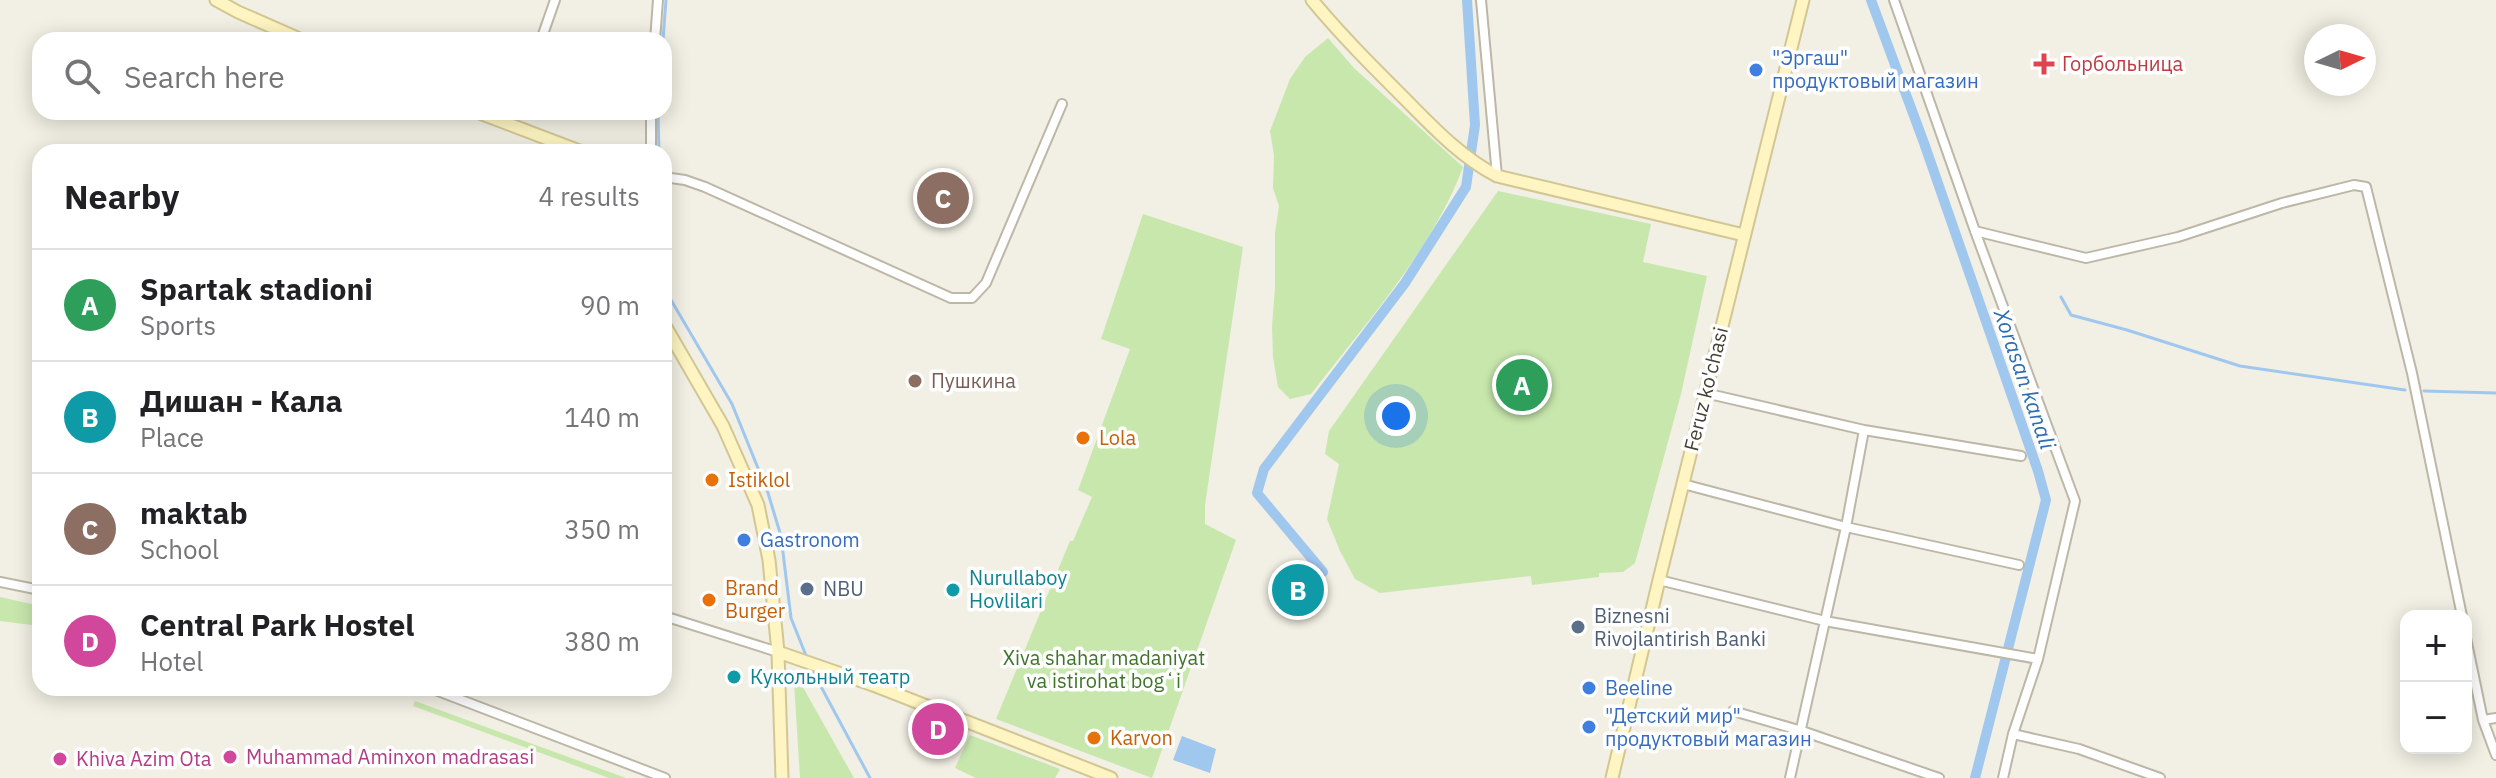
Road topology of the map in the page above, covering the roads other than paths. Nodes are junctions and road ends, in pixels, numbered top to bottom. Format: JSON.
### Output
{"nodes":[{"id":1,"x":216,"y":0,"type":"edge"},
{"id":2,"x":555,"y":0,"type":"edge"},
{"id":3,"x":658,"y":0,"type":"edge"},
{"id":4,"x":1312,"y":0,"type":"edge"},
{"id":5,"x":1481,"y":0,"type":"edge"},
{"id":6,"x":1803,"y":0,"type":"edge"},
{"id":7,"x":1894,"y":0,"type":"edge"},
{"id":8,"x":284,"y":32,"type":"edge"},
{"id":9,"x":544,"y":32,"type":"edge"},
{"id":10,"x":656,"y":32,"type":"edge"},
{"id":11,"x":1062,"y":104,"type":"dead end"},
{"id":12,"x":497,"y":120,"type":"edge"},
{"id":13,"x":512,"y":120,"type":"edge"},
{"id":14,"x":651,"y":120,"type":"edge"},
{"id":15,"x":510,"y":125,"type":"junction"},
{"id":16,"x":561,"y":144,"type":"edge"},
{"id":17,"x":651,"y":144,"type":"edge"},
{"id":18,"x":1497,"y":176,"type":"junction"},
{"id":19,"x":672,"y":178,"type":"edge"},
{"id":20,"x":1975,"y":231,"type":"junction"},
{"id":21,"x":1744,"y":235,"type":"junction"},
{"id":22,"x":672,"y":338,"type":"edge"},
{"id":23,"x":1705,"y":393,"type":"junction"},
{"id":24,"x":1864,"y":430,"type":"junction"},
{"id":25,"x":2021,"y":456,"type":"dead end"},
{"id":26,"x":1683,"y":484,"type":"junction"},
{"id":27,"x":1846,"y":527,"type":"junction"},
{"id":28,"x":2019,"y":565,"type":"dead end"},
{"id":29,"x":1659,"y":580,"type":"junction"},
{"id":30,"x":0,"y":582,"type":"edge"},
{"id":31,"x":32,"y":588,"type":"edge"},
{"id":32,"x":2461,"y":610,"type":"edge"},
{"id":33,"x":672,"y":619,"type":"edge"},
{"id":34,"x":1825,"y":621,"type":"junction"},
{"id":35,"x":778,"y":652,"type":"junction"},
{"id":36,"x":2038,"y":659,"type":"junction"},
{"id":37,"x":2472,"y":667,"type":"edge"},
{"id":38,"x":451,"y":696,"type":"edge"},
{"id":39,"x":1733,"y":711,"type":"dead end"},
{"id":40,"x":2496,"y":718,"type":"edge"},
{"id":41,"x":2483,"y":720,"type":"junction"},
{"id":42,"x":1802,"y":731,"type":"junction"},
{"id":43,"x":2013,"y":734,"type":"junction"},
{"id":44,"x":2496,"y":755,"type":"edge"},
{"id":45,"x":665,"y":778,"type":"edge"},
{"id":46,"x":782,"y":778,"type":"edge"},
{"id":47,"x":1111,"y":778,"type":"edge"},
{"id":48,"x":1612,"y":778,"type":"edge"},
{"id":49,"x":1790,"y":778,"type":"edge"},
{"id":50,"x":1939,"y":778,"type":"edge"},
{"id":51,"x":2003,"y":778,"type":"edge"},
{"id":52,"x":2160,"y":778,"type":"edge"}],
"edges":[{"from":1,"to":8,"type":"main road"},
{"from":2,"to":9,"type":"street"},
{"from":3,"to":10,"type":"street"},
{"from":4,"to":18,"type":"main road"},
{"from":5,"to":18,"type":"street"},
{"from":6,"to":21,"type":"main road","name":"Feruz ko'chasi"},
{"from":7,"to":20,"type":"street"},
{"from":11,"to":19,"type":"street"},
{"from":12,"to":15,"type":"main road"},
{"from":13,"to":15,"type":"street"},
{"from":14,"to":17,"type":"street"},
{"from":15,"to":16,"type":"main road"},
{"from":18,"to":21,"type":"main road"},
{"from":20,"to":32,"type":"street"},
{"from":20,"to":36,"type":"street"},
{"from":21,"to":23,"type":"main road","name":"Feruz ko'chasi"},
{"from":22,"to":35,"type":"main road"},
{"from":23,"to":24,"type":"street"},
{"from":23,"to":26,"type":"main road","name":"Feruz ko'chasi"},
{"from":24,"to":25,"type":"street"},
{"from":24,"to":27,"type":"street"},
{"from":26,"to":27,"type":"street"},
{"from":26,"to":29,"type":"main road","name":"Feruz ko'chasi"},
{"from":27,"to":28,"type":"street"},
{"from":27,"to":34,"type":"street"},
{"from":29,"to":34,"type":"street"},
{"from":29,"to":48,"type":"main road","name":"Feruz ko'chasi"},
{"from":30,"to":31,"type":"street"},
{"from":33,"to":35,"type":"street"},
{"from":34,"to":36,"type":"street"},
{"from":34,"to":42,"type":"street"},
{"from":35,"to":46,"type":"main road"},
{"from":35,"to":47,"type":"main road"},
{"from":36,"to":43,"type":"street"},
{"from":37,"to":41,"type":"street"},
{"from":38,"to":45,"type":"street"},
{"from":39,"to":42,"type":"street"},
{"from":40,"to":41,"type":"street"},
{"from":41,"to":44,"type":"street"},
{"from":42,"to":49,"type":"street"},
{"from":42,"to":50,"type":"street"},
{"from":43,"to":51,"type":"street"},
{"from":43,"to":52,"type":"street"}]}
